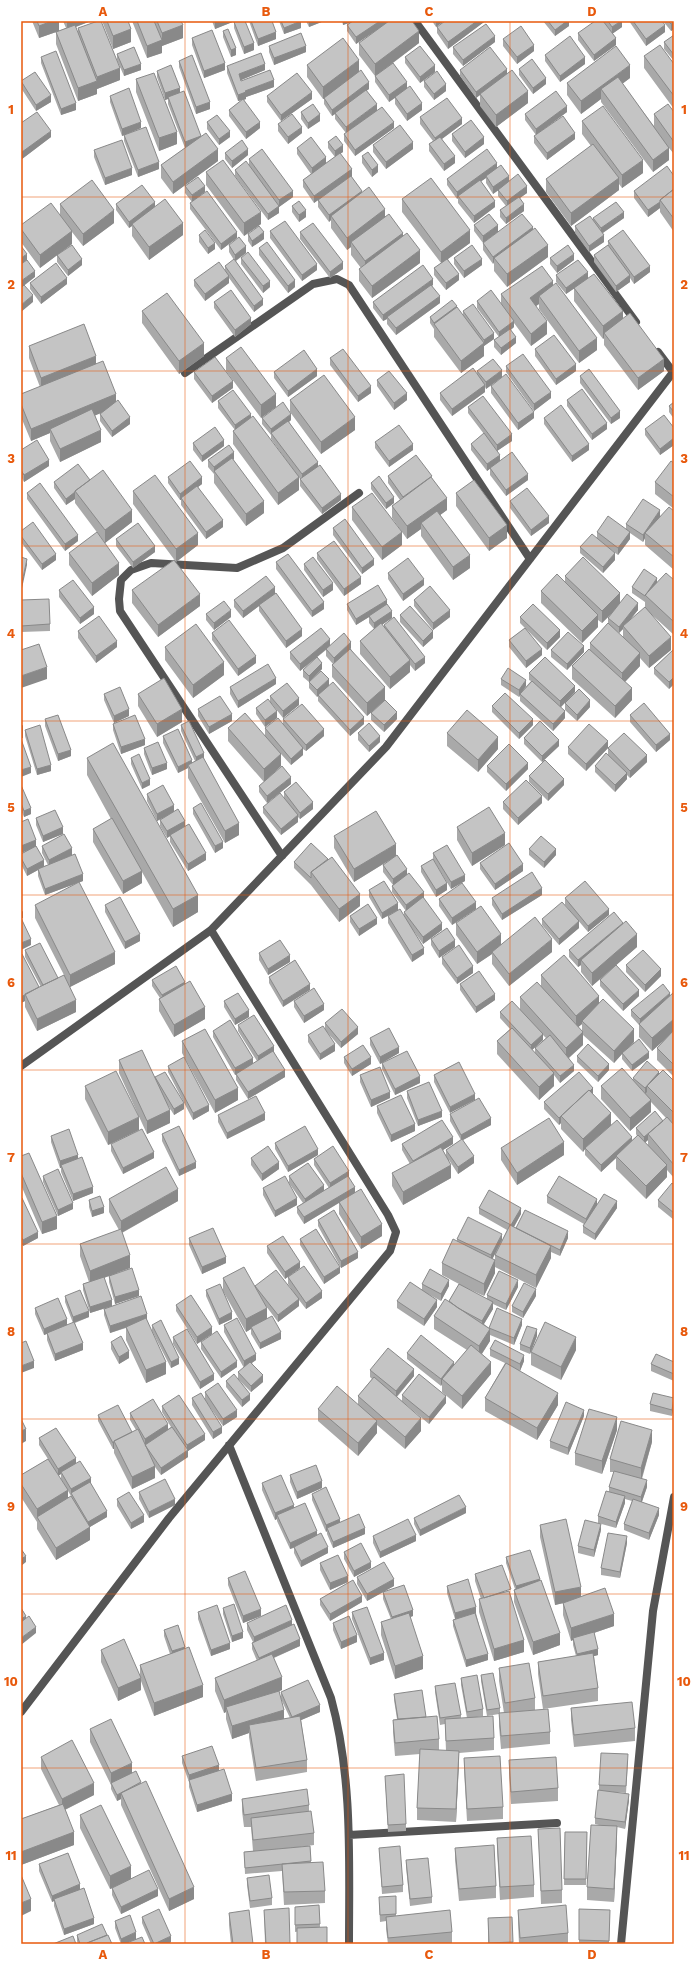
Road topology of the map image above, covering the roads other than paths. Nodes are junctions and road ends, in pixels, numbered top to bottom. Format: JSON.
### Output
{"nodes":[{"id":1,"x":415,"y":21,"type":"edge"},
{"id":2,"x":640,"y":327,"type":"edge"},
{"id":3,"x":654,"y":347,"type":"edge"},
{"id":4,"x":673,"y":372,"type":"edge"},
{"id":5,"x":185,"y":373,"type":"dead end"},
{"id":6,"x":359,"y":493,"type":"dead end"},
{"id":7,"x":530,"y":559,"type":"junction"},
{"id":8,"x":282,"y":856,"type":"junction"},
{"id":9,"x":211,"y":930,"type":"junction"},
{"id":10,"x":21,"y":1066,"type":"edge"},
{"id":11,"x":229,"y":1445,"type":"junction"},
{"id":12,"x":674,"y":1497,"type":"edge"},
{"id":13,"x":21,"y":1712,"type":"edge"},
{"id":14,"x":557,"y":1823,"type":"dead end"},
{"id":15,"x":349,"y":1835,"type":"junction"},
{"id":16,"x":349,"y":1944,"type":"edge"},
{"id":17,"x":621,"y":1944,"type":"edge"}],
"edges":[{"from":1,"to":2,"type":"street"},
{"from":3,"to":4,"type":"street"},
{"from":4,"to":7,"type":"street"},
{"from":5,"to":7,"type":"street"},
{"from":6,"to":8,"type":"street"},
{"from":7,"to":8,"type":"street"},
{"from":8,"to":9,"type":"street"},
{"from":9,"to":10,"type":"street"},
{"from":9,"to":11,"type":"street"},
{"from":11,"to":13,"type":"street"},
{"from":11,"to":15,"type":"street"},
{"from":12,"to":17,"type":"street"},
{"from":14,"to":15,"type":"street"},
{"from":15,"to":16,"type":"street"}]}
